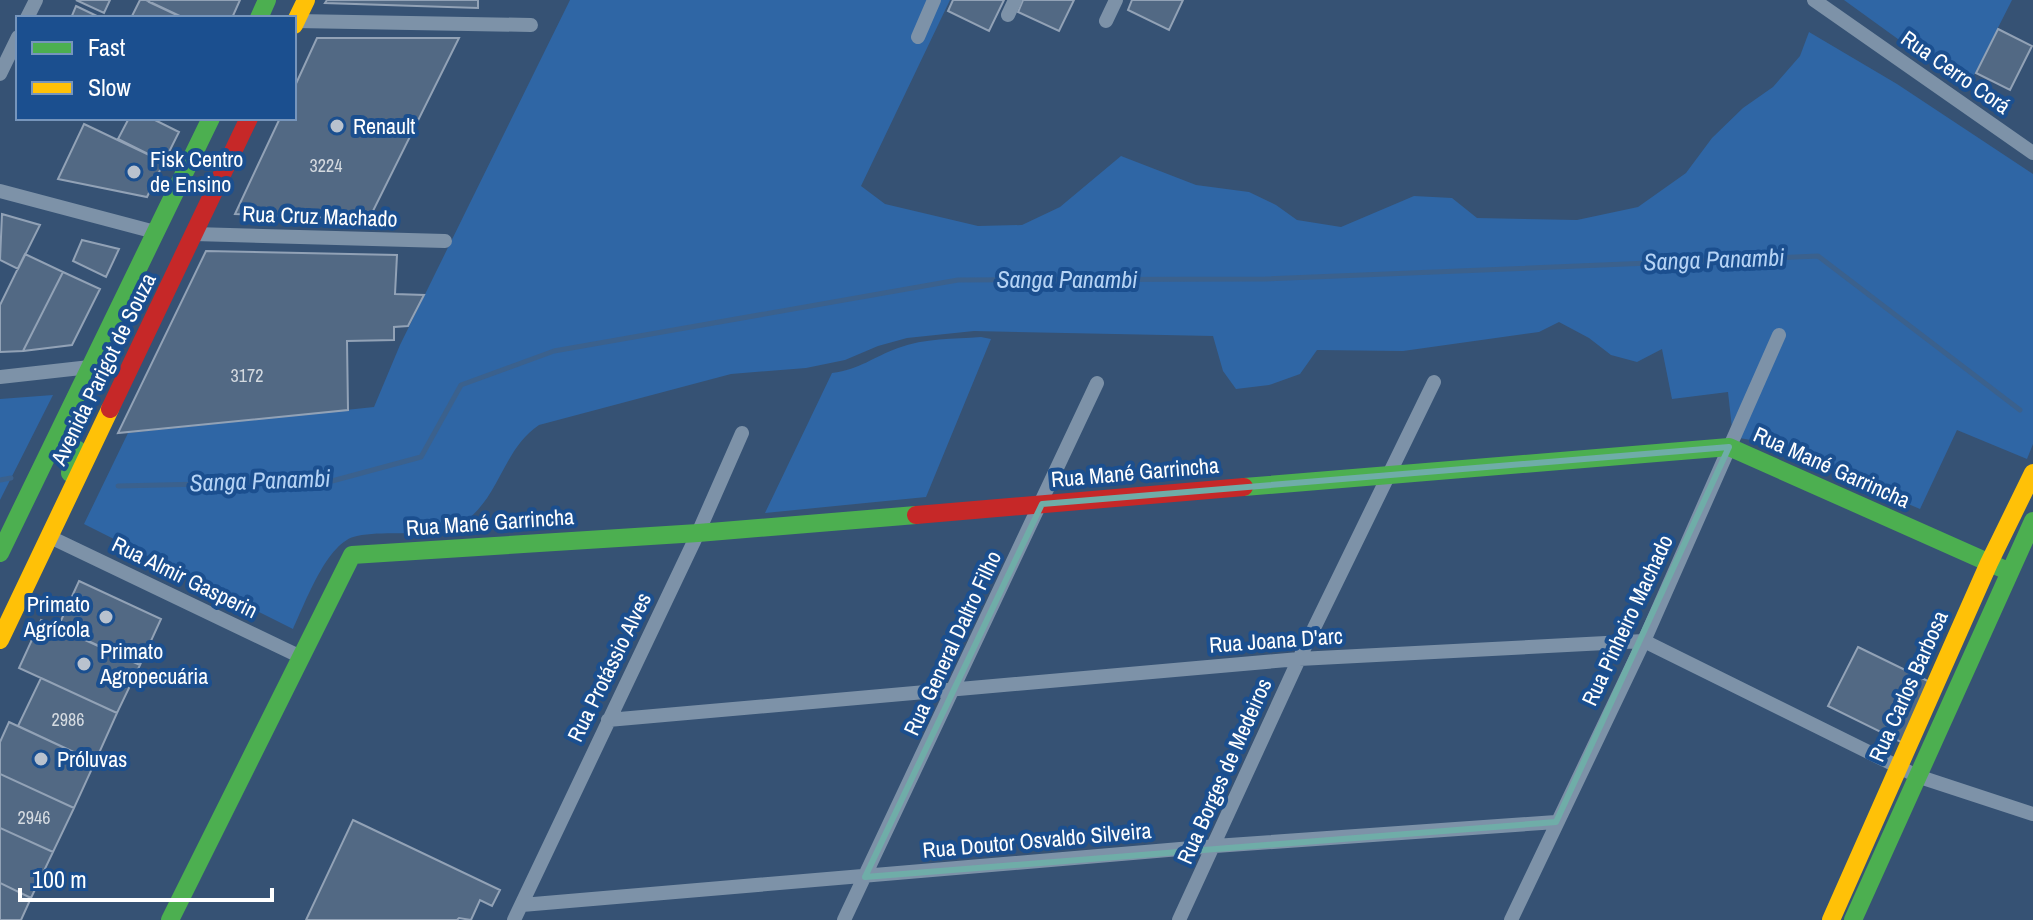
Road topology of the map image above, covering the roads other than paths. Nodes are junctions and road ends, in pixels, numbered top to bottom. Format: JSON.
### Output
{"nodes":[{"id":1,"x":306,"y":0,"type":"edge"},
{"id":2,"x":934,"y":0,"type":"edge"},
{"id":3,"x":1015,"y":0,"type":"edge"},
{"id":4,"x":1116,"y":0,"type":"edge"},
{"id":5,"x":1814,"y":0,"type":"edge"},
{"id":6,"x":1008,"y":15,"type":"dead end"},
{"id":7,"x":296,"y":21,"type":"edge"},
{"id":8,"x":1106,"y":21,"type":"dead end"},
{"id":9,"x":296,"y":23,"type":"edge"},
{"id":10,"x":531,"y":25,"type":"dead end"},
{"id":11,"x":918,"y":37,"type":"dead end"},
{"id":12,"x":16,"y":41,"type":"edge"},
{"id":13,"x":0,"y":74,"type":"edge"},
{"id":14,"x":210,"y":120,"type":"edge"},
{"id":15,"x":235,"y":120,"type":"edge"},
{"id":16,"x":248,"y":120,"type":"edge"},
{"id":17,"x":2033,"y":153,"type":"edge"},
{"id":18,"x":0,"y":191,"type":"edge"},
{"id":19,"x":210,"y":198,"type":"junction"},
{"id":20,"x":155,"y":232,"type":"junction"},
{"id":21,"x":194,"y":234,"type":"junction"},
{"id":22,"x":445,"y":241,"type":"dead end"},
{"id":23,"x":1779,"y":335,"type":"dead end"},
{"id":24,"x":90,"y":367,"type":"junction"},
{"id":25,"x":0,"y":377,"type":"edge"},
{"id":26,"x":1434,"y":382,"type":"dead end"},
{"id":27,"x":1097,"y":383,"type":"dead end"},
{"id":28,"x":104,"y":423,"type":"junction"},
{"id":29,"x":742,"y":433,"type":"dead end"},
{"id":30,"x":1729,"y":447,"type":"junction"},
{"id":31,"x":50,"y":452,"type":"junction"},
{"id":32,"x":2033,"y":473,"type":"edge"},
{"id":33,"x":1390,"y":474,"type":"junction"},
{"id":34,"x":1042,"y":504,"type":"junction"},
{"id":35,"x":2033,"y":521,"type":"edge"},
{"id":36,"x":698,"y":533,"type":"junction"},
{"id":37,"x":50,"y":537,"type":"junction"},
{"id":38,"x":0,"y":553,"type":"edge"},
{"id":39,"x":1989,"y":563,"type":"junction"},
{"id":40,"x":2010,"y":572,"type":"junction"},
{"id":41,"x":0,"y":640,"type":"edge"},
{"id":42,"x":1644,"y":641,"type":"junction"},
{"id":43,"x":301,"y":657,"type":"junction"},
{"id":44,"x":1299,"y":659,"type":"junction"},
{"id":45,"x":953,"y":690,"type":"junction"},
{"id":46,"x":608,"y":720,"type":"junction"},
{"id":47,"x":1898,"y":767,"type":"junction"},
{"id":48,"x":1917,"y":776,"type":"junction"},
{"id":49,"x":2033,"y":814,"type":"edge"},
{"id":50,"x":1556,"y":822,"type":"junction"},
{"id":51,"x":1215,"y":846,"type":"junction"},
{"id":52,"x":865,"y":877,"type":"junction"},
{"id":53,"x":522,"y":905,"type":"junction"},
{"id":54,"x":170,"y":920,"type":"edge"},
{"id":55,"x":514,"y":920,"type":"edge"},
{"id":56,"x":844,"y":920,"type":"edge"},
{"id":57,"x":1179,"y":920,"type":"edge"},
{"id":58,"x":1511,"y":920,"type":"edge"},
{"id":59,"x":1831,"y":920,"type":"edge"},
{"id":60,"x":1853,"y":920,"type":"edge"}],
"edges":[{"from":1,"to":7,"type":"street"},
{"from":2,"to":11,"type":"street"},
{"from":3,"to":6,"type":"street"},
{"from":4,"to":8,"type":"street"},
{"from":5,"to":17,"type":"street","name":"Rua Cerro Corá"},
{"from":9,"to":10,"type":"street"},
{"from":12,"to":13,"type":"street"},
{"from":14,"to":20,"type":"street","name":"Avenida Parigot de Souza"},
{"from":15,"to":19,"type":"street"},
{"from":16,"to":19,"type":"street","name":"Avenida Parigot de Souza"},
{"from":18,"to":20,"type":"street"},
{"from":19,"to":21,"type":"street","name":"Avenida Parigot de Souza"},
{"from":20,"to":24,"type":"street","name":"Avenida Parigot de Souza"},
{"from":21,"to":22,"type":"street","name":"Rua Cruz Machado"},
{"from":21,"to":28,"type":"street","name":"Avenida Parigot de Souza"},
{"from":23,"to":30,"type":"street","name":"Rua Pinheiro Machado"},
{"from":24,"to":25,"type":"street"},
{"from":24,"to":28,"type":"street"},
{"from":24,"to":31,"type":"street","name":"Avenida Parigot de Souza"},
{"from":26,"to":33,"type":"street","name":"Rua Borges de Medeiros"},
{"from":27,"to":34,"type":"street","name":"Rua General Daltro Filho"},
{"from":28,"to":37,"type":"street","name":"Avenida Parigot de Souza"},
{"from":29,"to":36,"type":"street","name":"Rua Protássio Alves"},
{"from":30,"to":33,"type":"street","name":"Rua Mané Garrincha"},
{"from":30,"to":39,"type":"street","name":"Rua Mané Garrincha"},
{"from":30,"to":42,"type":"street","name":"Rua Pinheiro Machado"},
{"from":31,"to":37,"type":"street"},
{"from":31,"to":38,"type":"street","name":"Avenida Parigot de Souza"},
{"from":32,"to":39,"type":"street","name":"Rua Carlos Barbosa"},
{"from":33,"to":34,"type":"street","name":"Rua Mané Garrincha"},
{"from":33,"to":44,"type":"street","name":"Rua Borges de Medeiros"},
{"from":34,"to":36,"type":"street","name":"Rua Mané Garrincha"},
{"from":34,"to":45,"type":"street","name":"Rua General Daltro Filho"},
{"from":35,"to":40,"type":"street","name":"Rua Carlos Barbosa"},
{"from":36,"to":43,"type":"street","name":"Rua Mané Garrincha"},
{"from":36,"to":46,"type":"street","name":"Rua Protássio Alves"},
{"from":37,"to":41,"type":"street","name":"Avenida Parigot de Souza"},
{"from":37,"to":43,"type":"street","name":"Rua Almir Gasperin"},
{"from":39,"to":40,"type":"street","name":"Rua Mané Garrincha"},
{"from":39,"to":47,"type":"street","name":"Rua Carlos Barbosa"},
{"from":40,"to":48,"type":"street","name":"Rua Carlos Barbosa"},
{"from":42,"to":44,"type":"street","name":"Rua Joana D'arc"},
{"from":42,"to":47,"type":"street","name":"Rua Joana D'arc"},
{"from":42,"to":50,"type":"street","name":"Rua Pinheiro Machado"},
{"from":43,"to":54,"type":"street"},
{"from":44,"to":45,"type":"street","name":"Rua Joana D'arc"},
{"from":44,"to":51,"type":"street","name":"Rua Borges de Medeiros"},
{"from":45,"to":46,"type":"street","name":"Rua Joana D'arc"},
{"from":45,"to":52,"type":"street","name":"Rua General Daltro Filho"},
{"from":46,"to":53,"type":"street","name":"Rua Protássio Alves"},
{"from":47,"to":48,"type":"street","name":"Rua Joana D'arc"},
{"from":47,"to":59,"type":"street","name":"Rua Carlos Barbosa"},
{"from":48,"to":49,"type":"street","name":"Rua Joana D'arc"},
{"from":48,"to":60,"type":"street","name":"Rua Carlos Barbosa"},
{"from":50,"to":51,"type":"street","name":"Rua Doutor Osvaldo Silveira"},
{"from":50,"to":58,"type":"street","name":"Rua Pinheiro Machado"},
{"from":51,"to":52,"type":"street","name":"Rua Doutor Osvaldo Silveira"},
{"from":51,"to":57,"type":"street","name":"Rua Borges de Medeiros"},
{"from":52,"to":53,"type":"street","name":"Rua Doutor Osvaldo Silveira"},
{"from":52,"to":56,"type":"street","name":"Rua General Daltro Filho"},
{"from":53,"to":55,"type":"street","name":"Rua Protássio Alves"}]}
